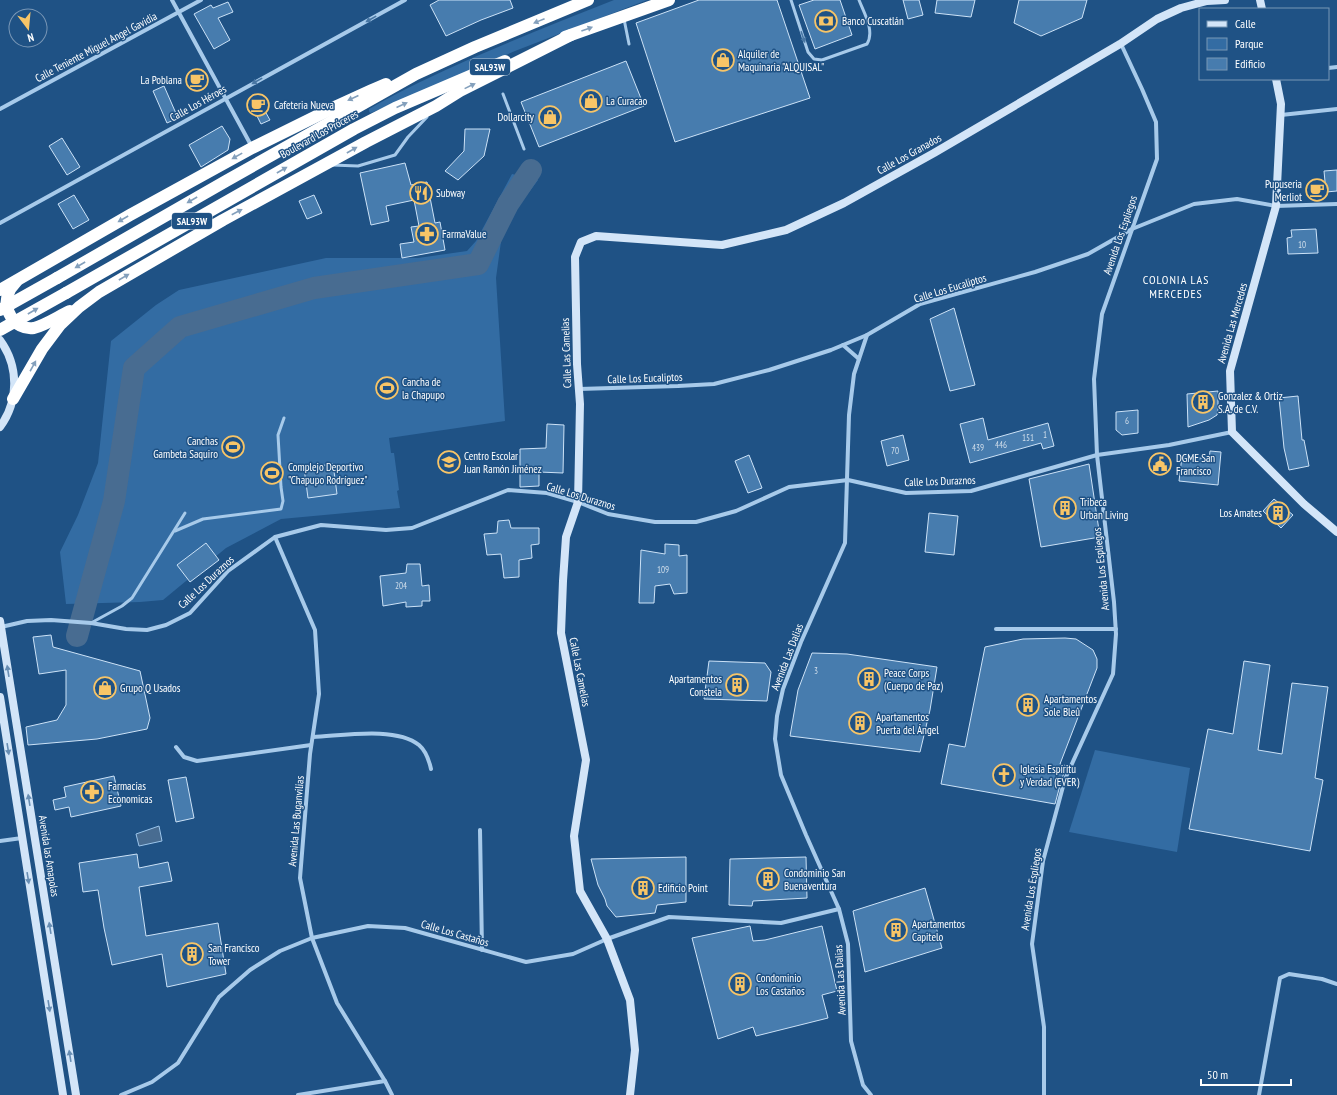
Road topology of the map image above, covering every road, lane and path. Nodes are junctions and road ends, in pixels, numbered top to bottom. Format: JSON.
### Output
{"nodes":[{"id":1,"x":172,"y":0,"type":"edge"},
{"id":2,"x":201,"y":0,"type":"edge"},
{"id":3,"x":405,"y":0,"type":"edge"},
{"id":4,"x":588,"y":0,"type":"edge"},
{"id":5,"x":669,"y":0,"type":"edge"},
{"id":6,"x":791,"y":0,"type":"edge"},
{"id":7,"x":859,"y":0,"type":"edge"},
{"id":8,"x":1225,"y":0,"type":"edge"},
{"id":9,"x":179,"y":13,"type":"junction"},
{"id":10,"x":624,"y":16,"type":"junction"},
{"id":11,"x":571,"y":35,"type":"junction"},
{"id":12,"x":629,"y":44,"type":"dead end"},
{"id":13,"x":1120,"y":44,"type":"junction"},
{"id":14,"x":416,"y":74,"type":"junction"},
{"id":15,"x":1276,"y":80,"type":"edge"},
{"id":16,"x":502,"y":94,"type":"dead end"},
{"id":17,"x":225,"y":98,"type":"junction"},
{"id":18,"x":436,"y":106,"type":"junction"},
{"id":19,"x":0,"y":109,"type":"edge"},
{"id":20,"x":1337,"y":109,"type":"edge"},
{"id":21,"x":1280,"y":115,"type":"junction"},
{"id":22,"x":252,"y":148,"type":"junction"},
{"id":23,"x":318,"y":149,"type":"junction"},
{"id":24,"x":524,"y":149,"type":"dead end"},
{"id":25,"x":326,"y":164,"type":"junction"},
{"id":26,"x":1337,"y":204,"type":"edge"},
{"id":27,"x":1276,"y":206,"type":"junction"},
{"id":28,"x":0,"y":223,"type":"edge"},
{"id":29,"x":1132,"y":230,"type":"junction"},
{"id":30,"x":580,"y":242,"type":"joint"},
{"id":31,"x":20,"y":278,"type":"junction"},
{"id":32,"x":0,"y":290,"type":"edge"},
{"id":33,"x":79,"y":306,"type":"junction"},
{"id":34,"x":0,"y":310,"type":"edge"},
{"id":35,"x":0,"y":330,"type":"edge"},
{"id":36,"x":867,"y":335,"type":"junction"},
{"id":37,"x":0,"y":340,"type":"edge"},
{"id":38,"x":843,"y":345,"type":"junction"},
{"id":39,"x":859,"y":359,"type":"junction"},
{"id":40,"x":579,"y":389,"type":"junction"},
{"id":41,"x":13,"y":399,"type":"junction"},
{"id":42,"x":284,"y":418,"type":"dead end"},
{"id":43,"x":2,"y":424,"type":"edge"},
{"id":44,"x":1232,"y":432,"type":"junction"},
{"id":45,"x":0,"y":434,"type":"edge"},
{"id":46,"x":1097,"y":455,"type":"junction"},
{"id":47,"x":848,"y":480,"type":"junction"},
{"id":48,"x":578,"y":502,"type":"junction"},
{"id":49,"x":185,"y":513,"type":"dead end"},
{"id":50,"x":174,"y":531,"type":"junction"},
{"id":51,"x":1337,"y":532,"type":"edge"},
{"id":52,"x":276,"y":537,"type":"junction"},
{"id":53,"x":91,"y":623,"type":"junction"},
{"id":54,"x":0,"y":624,"type":"edge"},
{"id":55,"x":996,"y":628,"type":"dead end"},
{"id":56,"x":1116,"y":629,"type":"junction"},
{"id":57,"x":0,"y":697,"type":"edge"},
{"id":58,"x":313,"y":737,"type":"junction"},
{"id":59,"x":311,"y":745,"type":"junction"},
{"id":60,"x":176,"y":747,"type":"dead end"},
{"id":61,"x":430,"y":769,"type":"dead end"},
{"id":62,"x":480,"y":830,"type":"dead end"},
{"id":63,"x":22,"y":838,"type":"junction"},
{"id":64,"x":0,"y":841,"type":"edge"},
{"id":65,"x":839,"y":908,"type":"junction"},
{"id":66,"x":312,"y":938,"type":"junction"},
{"id":67,"x":607,"y":939,"type":"junction"},
{"id":68,"x":482,"y":950,"type":"junction"},
{"id":69,"x":1337,"y":984,"type":"edge"},
{"id":70,"x":385,"y":1081,"type":"junction"},
{"id":71,"x":63,"y":1095,"type":"edge"},
{"id":72,"x":76,"y":1095,"type":"edge"},
{"id":73,"x":121,"y":1095,"type":"edge"},
{"id":74,"x":298,"y":1095,"type":"edge"},
{"id":75,"x":392,"y":1095,"type":"edge"},
{"id":76,"x":630,"y":1095,"type":"edge"},
{"id":77,"x":871,"y":1095,"type":"edge"},
{"id":78,"x":1044,"y":1095,"type":"edge"},
{"id":79,"x":1259,"y":1095,"type":"edge"}],
"edges":[{"from":1,"to":9,"type":"street"},
{"from":2,"to":9,"type":"street","name":"Calle Teniente Miguel Angel Gavidia"},
{"from":3,"to":17,"type":"street","name":"Calle Los Héroes","one_way":true},
{"from":4,"to":14,"type":"highway","name":"Boulevard Los Próceres","number":"SAL93W","one_way":true},
{"from":5,"to":10,"type":"highway","name":"Boulevard Los Próceres","number":"SAL93W"},
{"from":6,"to":7,"type":"lane","one_way":true},
{"from":8,"to":13,"type":"street","name":"Calle Los Granados"},
{"from":9,"to":17,"type":"street"},
{"from":9,"to":19,"type":"street","name":"Calle Teniente Miguel Angel Gavidia"},
{"from":11,"to":10,"type":"highway","name":"Boulevard Los Próceres","number":"SAL93W","one_way":true},
{"from":10,"to":12,"type":"lane"},
{"from":18,"to":11,"type":"highway","one_way":true},
{"from":23,"to":11,"type":"highway","name":"Boulevard Los Próceres","number":"SAL93W","one_way":true},
{"from":13,"to":29,"type":"street","name":"Avenida Los Espliegos"},
{"from":13,"to":30,"type":"street","name":"Calle Los Granados"},
{"from":14,"to":22,"type":"highway","one_way":true},
{"from":14,"to":34,"type":"highway","name":"Boulevard Los Próceres","number":"SAL93W","one_way":true,"bridge":true},
{"from":15,"to":21,"type":"street","name":"Avenida Las Mercedes"},
{"from":16,"to":24,"type":"lane"},
{"from":17,"to":22,"type":"street"},
{"from":17,"to":28,"type":"street","name":"Calle Los Héroes"},
{"from":25,"to":18,"type":"highway","one_way":true},
{"from":18,"to":25,"type":"lane"},
{"from":20,"to":21,"type":"street"},
{"from":21,"to":27,"type":"street","name":"Avenida Las Mercedes"},
{"from":22,"to":31,"type":"highway","one_way":true},
{"from":23,"to":25,"type":"highway"},
{"from":35,"to":23,"type":"highway","name":"Boulevard Los Próceres","number":"SAL93W","one_way":true,"bridge":true},
{"from":33,"to":25,"type":"highway","one_way":true},
{"from":26,"to":27,"type":"street","name":"Calle Los Eucaliptos"},
{"from":27,"to":29,"type":"street","name":"Calle Los Eucaliptos"},
{"from":27,"to":44,"type":"street","name":"Avenida Las Mercedes"},
{"from":29,"to":36,"type":"street","name":"Calle Los Eucaliptos"},
{"from":29,"to":46,"type":"street","name":"Avenida Los Espliegos"},
{"from":30,"to":40,"type":"street","name":"Calle Las Camelias"},
{"from":31,"to":32,"type":"highway"},
{"from":31,"to":33,"type":"highway"},
{"from":41,"to":33,"type":"highway","one_way":true},
{"from":36,"to":38,"type":"street","name":"Calle Los Eucaliptos"},
{"from":36,"to":39,"type":"street","name":"Avenida Las Dalias"},
{"from":37,"to":41,"type":"street"},
{"from":38,"to":39,"type":"street"},
{"from":38,"to":40,"type":"street","name":"Calle Los Eucaliptos"},
{"from":39,"to":47,"type":"street","name":"Avenida Las Dalias"},
{"from":40,"to":48,"type":"street","name":"Calle Las Camelias"},
{"from":41,"to":43,"type":"street"},
{"from":42,"to":50,"type":"lane"},
{"from":43,"to":45,"type":"street"},
{"from":44,"to":46,"type":"street","name":"Calle Los Duraznos"},
{"from":44,"to":51,"type":"street"},
{"from":46,"to":47,"type":"street","name":"Calle Los Duraznos"},
{"from":46,"to":56,"type":"street","name":"Avenida Los Espliegos"},
{"from":47,"to":48,"type":"street","name":"Calle Los Duraznos"},
{"from":47,"to":65,"type":"street","name":"Avenida Las Dalias"},
{"from":48,"to":52,"type":"street","name":"Calle Los Duraznos"},
{"from":48,"to":67,"type":"street","name":"Calle Las Camelias"},
{"from":49,"to":50,"type":"lane"},
{"from":50,"to":53,"type":"lane"},
{"from":52,"to":53,"type":"street","name":"Calle Los Duraznos"},
{"from":52,"to":58,"type":"street","name":"Avenida Las Buganvilias"},
{"from":53,"to":54,"type":"street","name":"Calle Los Duraznos"},
{"from":72,"to":54,"type":"street","name":"Avenida las Amapolas","one_way":true},
{"from":55,"to":56,"type":"street"},
{"from":56,"to":78,"type":"street","name":"Avenida Los Espliegos"},
{"from":57,"to":63,"type":"street","one_way":true},
{"from":58,"to":59,"type":"street","name":"Avenida Las Buganvilias"},
{"from":58,"to":61,"type":"street"},
{"from":59,"to":60,"type":"street"},
{"from":59,"to":66,"type":"street","name":"Avenida Las Buganvilias"},
{"from":62,"to":68,"type":"street"},
{"from":63,"to":64,"type":"street"},
{"from":63,"to":71,"type":"street","one_way":true},
{"from":65,"to":67,"type":"street","name":"Calle Los Castaños"},
{"from":65,"to":77,"type":"street","name":"Avenida Las Dalias"},
{"from":66,"to":68,"type":"street","name":"Calle Los Castaños"},
{"from":66,"to":70,"type":"street","name":"Avenida Las Buganvilias"},
{"from":66,"to":73,"type":"street","name":"Calle Los Castaños"},
{"from":67,"to":68,"type":"street","name":"Calle Los Castaños"},
{"from":67,"to":76,"type":"street","name":"Calle Las Camelias"},
{"from":69,"to":79,"type":"street"},
{"from":70,"to":74,"type":"street"},
{"from":70,"to":75,"type":"street","name":"Avenida Las Buganvilias"}]}
